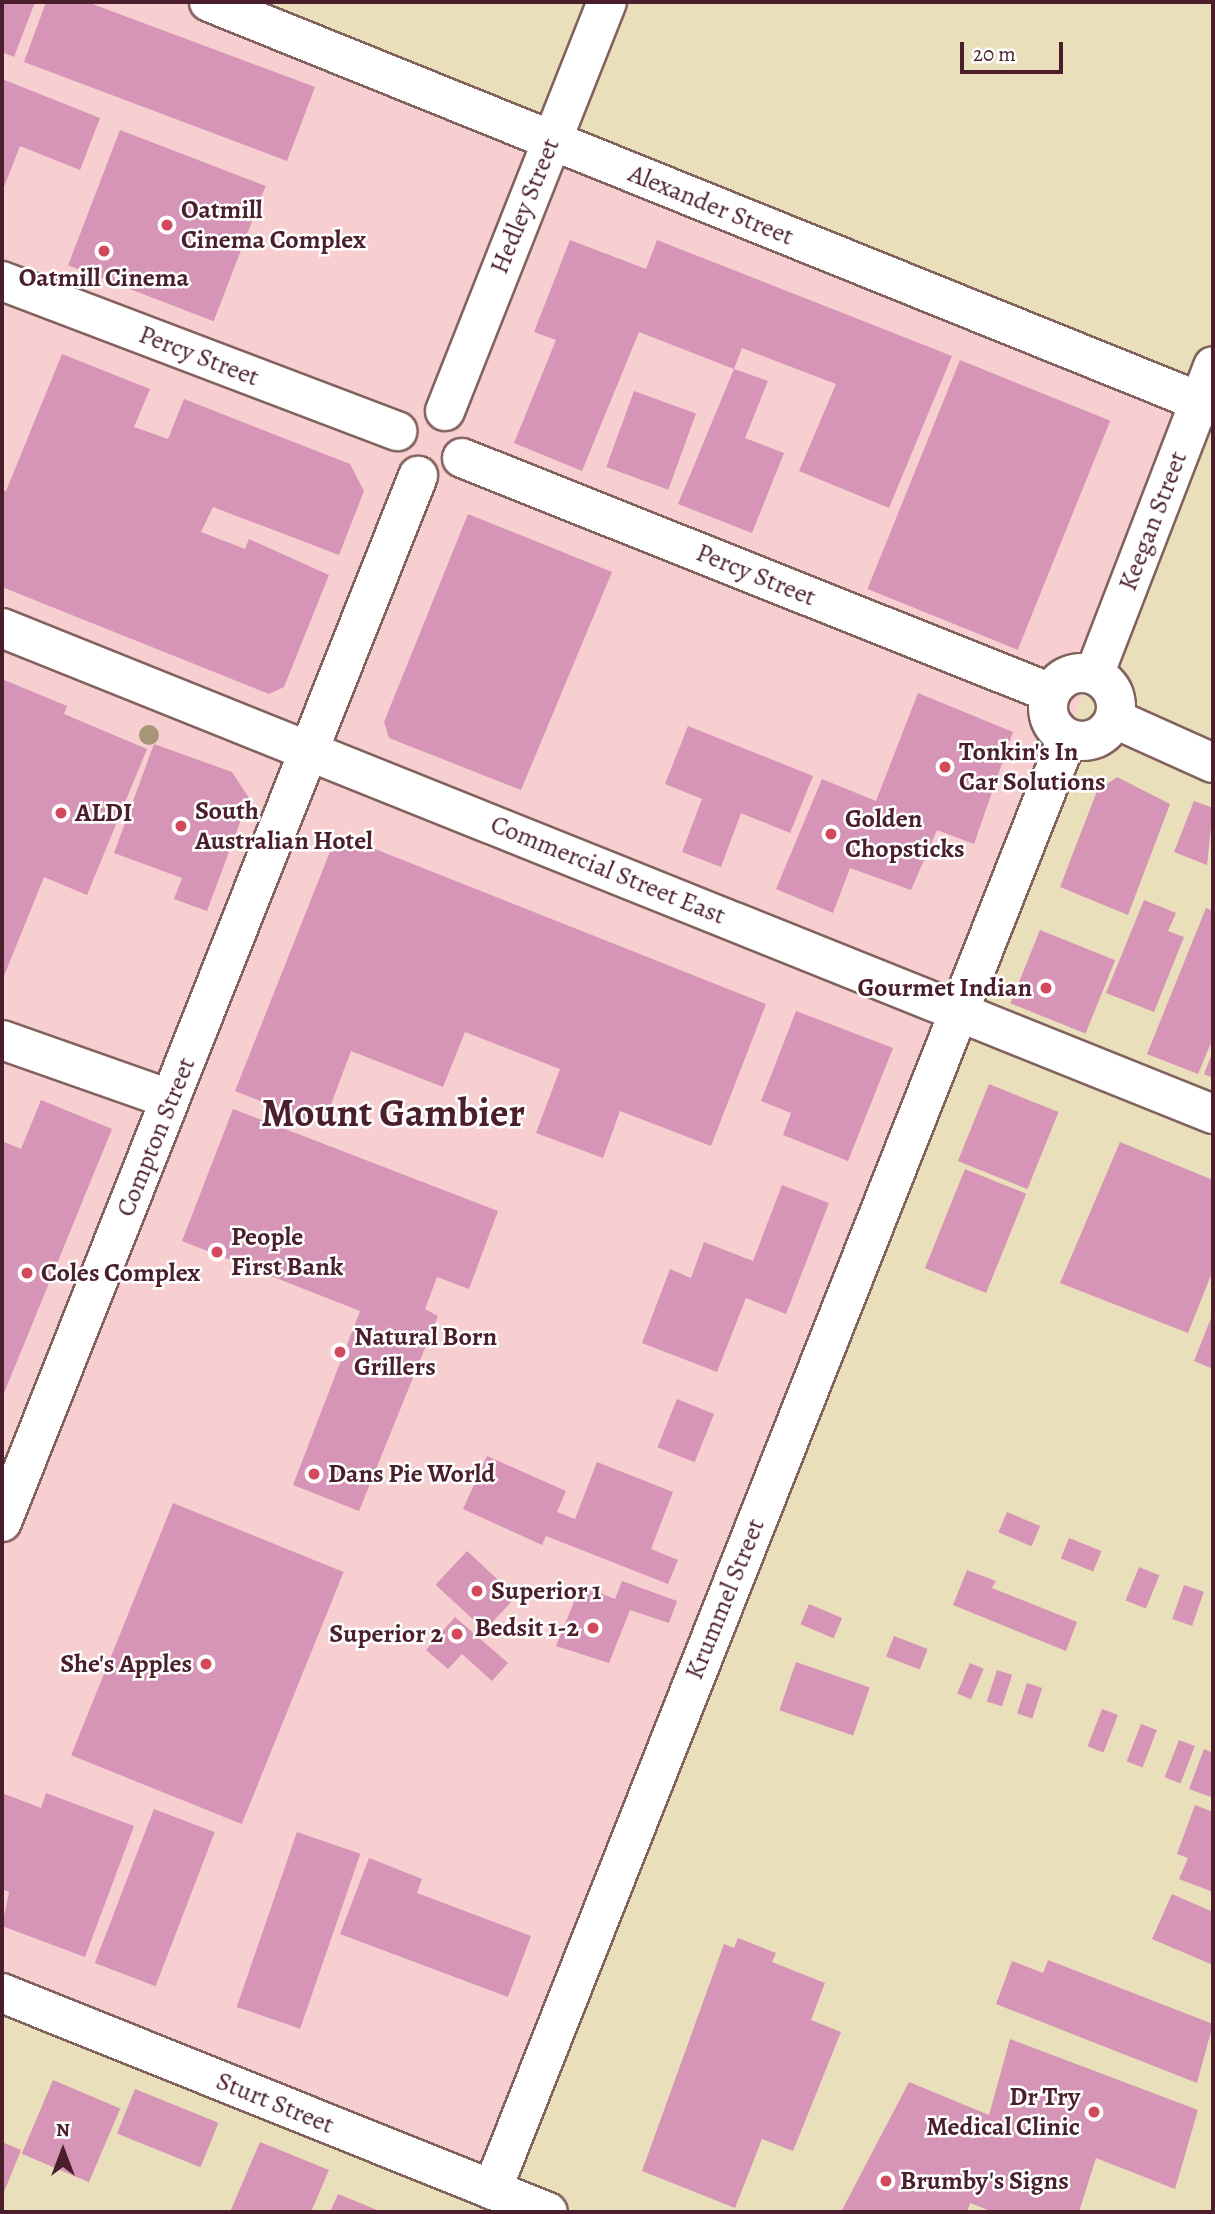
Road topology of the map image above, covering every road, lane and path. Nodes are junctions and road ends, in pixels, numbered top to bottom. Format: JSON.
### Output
{"nodes":[{"id":1,"x":209,"y":2,"type":"edge"},
{"id":2,"x":607,"y":2,"type":"edge"},
{"id":3,"x":551,"y":141,"type":"junction"},
{"id":4,"x":2,"y":281,"type":"edge"},
{"id":5,"x":1213,"y":366,"type":"edge"},
{"id":6,"x":1206,"y":404,"type":"edge"},
{"id":7,"x":445,"y":411,"type":"junction"},
{"id":8,"x":397,"y":431,"type":"junction"},
{"id":9,"x":462,"y":457,"type":"junction"},
{"id":10,"x":418,"y":476,"type":"junction"},
{"id":11,"x":2,"y":628,"type":"edge"},
{"id":12,"x":1094,"y":676,"type":"junction"},
{"id":13,"x":1051,"y":693,"type":"junction"},
{"id":14,"x":1115,"y":719,"type":"junction"},
{"id":15,"x":1067,"y":739,"type":"junction"},
{"id":16,"x":311,"y":752,"type":"junction"},
{"id":17,"x":1213,"y":763,"type":"edge"},
{"id":18,"x":959,"y":1008,"type":"junction"},
{"id":19,"x":2,"y":1040,"type":"edge"},
{"id":20,"x":170,"y":1099,"type":"junction"},
{"id":21,"x":1213,"y":1114,"type":"edge"},
{"id":22,"x":2,"y":1522,"type":"edge"},
{"id":23,"x":2,"y":1993,"type":"edge"},
{"id":24,"x":492,"y":2190,"type":"junction"},
{"id":25,"x":548,"y":2212,"type":"edge"}],
"edges":[{"from":1,"to":3,"type":"street","name":"Alexander Street"},
{"from":2,"to":3,"type":"street","name":"Hedley Street"},
{"from":3,"to":6,"type":"street","name":"Alexander Street"},
{"from":3,"to":7,"type":"street","name":"Hedley Street"},
{"from":4,"to":8,"type":"street","name":"Percy Street"},
{"from":5,"to":6,"type":"street","name":"Keegan Street"},
{"from":6,"to":12,"type":"street","name":"Keegan Street"},
{"from":7,"to":8,"type":"street"},
{"from":7,"to":9,"type":"street"},
{"from":8,"to":10,"type":"street"},
{"from":9,"to":10,"type":"street"},
{"from":9,"to":13,"type":"street","name":"Percy Street"},
{"from":10,"to":16,"type":"street"},
{"from":11,"to":16,"type":"street","name":"Commercial Street East"},
{"from":12,"to":13,"type":"street"},
{"from":12,"to":14,"type":"street"},
{"from":13,"to":15,"type":"street"},
{"from":14,"to":15,"type":"street"},
{"from":14,"to":17,"type":"street"},
{"from":15,"to":18,"type":"street"},
{"from":16,"to":18,"type":"street","name":"Commercial Street East"},
{"from":16,"to":20,"type":"street","name":"Compton Street"},
{"from":18,"to":21,"type":"street","name":"Commercial Street East"},
{"from":18,"to":24,"type":"street","name":"Krummel Street"},
{"from":19,"to":20,"type":"street"},
{"from":20,"to":22,"type":"street","name":"Compton Street"},
{"from":23,"to":24,"type":"street","name":"Sturt Street"},
{"from":24,"to":25,"type":"street","name":"Sturt Street"}]}
